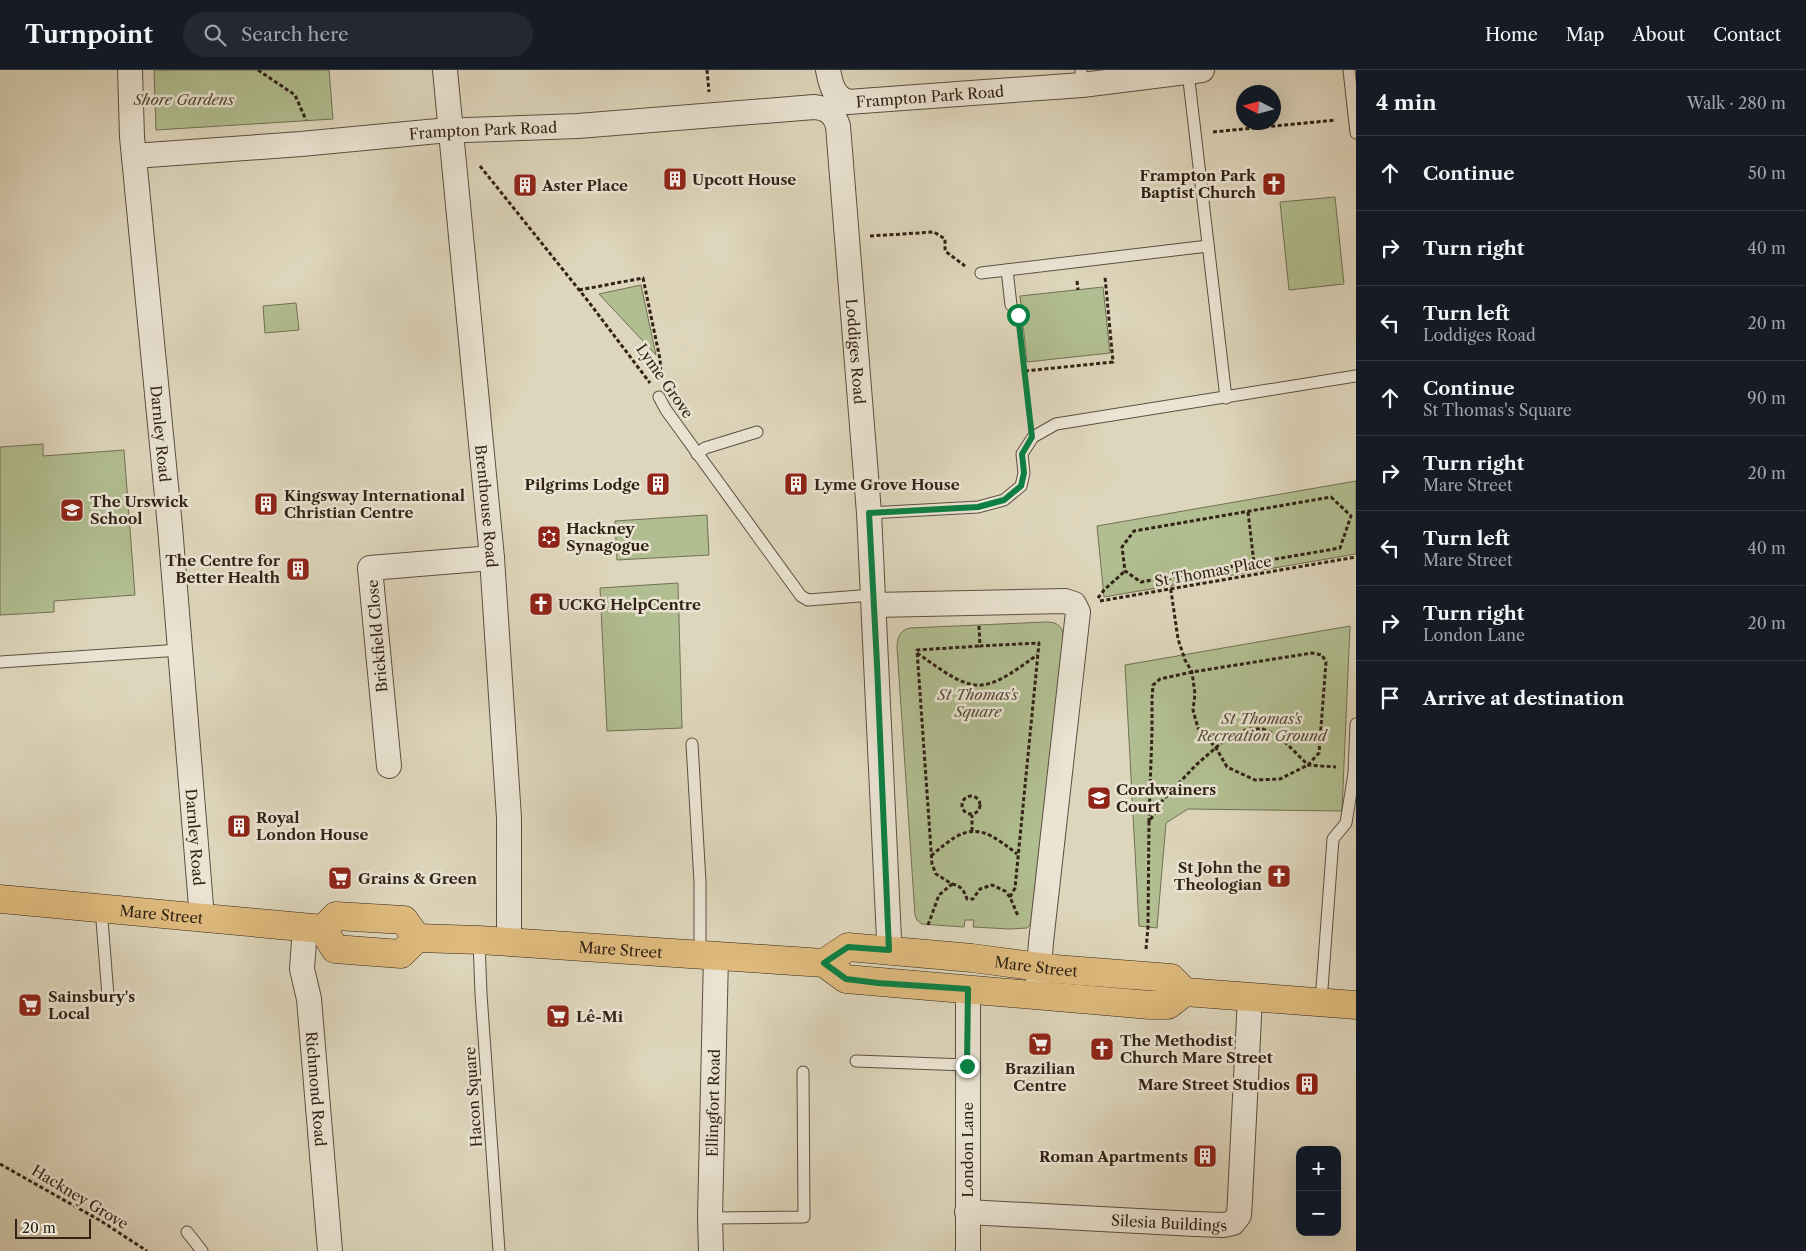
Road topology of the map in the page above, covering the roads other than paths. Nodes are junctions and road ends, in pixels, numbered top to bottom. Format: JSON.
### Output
{"nodes":[{"id":1,"x":130,"y":70,"type":"edge"},
{"id":2,"x":446,"y":70,"type":"edge"},
{"id":3,"x":828,"y":70,"type":"edge"},
{"id":4,"x":1349,"y":70,"type":"edge"},
{"id":5,"x":1195,"y":71,"type":"edge"},
{"id":6,"x":1081,"y":78,"type":"edge"},
{"id":7,"x":835,"y":105,"type":"junction"},
{"id":8,"x":452,"y":131,"type":"junction"},
{"id":9,"x":1356,"y":133,"type":"edge"},
{"id":10,"x":134,"y":156,"type":"junction"},
{"id":11,"x":1208,"y":246,"type":"junction"},
{"id":12,"x":1007,"y":270,"type":"junction"},
{"id":13,"x":981,"y":273,"type":"road end"},
{"id":14,"x":1011,"y":305,"type":"road end"},
{"id":15,"x":1356,"y":376,"type":"edge"},
{"id":16,"x":660,"y":397,"type":"road end"},
{"id":17,"x":1226,"y":398,"type":"junction"},
{"id":18,"x":757,"y":432,"type":"dead end"},
{"id":19,"x":698,"y":454,"type":"junction"},
{"id":20,"x":869,"y":513,"type":"junction"},
{"id":21,"x":492,"y":558,"type":"junction"},
{"id":22,"x":874,"y":600,"type":"junction"},
{"id":23,"x":180,"y":650,"type":"junction"},
{"id":24,"x":0,"y":662,"type":"edge"},
{"id":25,"x":1356,"y":724,"type":"edge"},
{"id":26,"x":692,"y":744,"type":"dead end"},
{"id":27,"x":389,"y":766,"type":"dead end"},
{"id":28,"x":1354,"y":777,"type":"edge"},
{"id":29,"x":0,"y":899,"type":"edge"},
{"id":30,"x":101,"y":907,"type":"junction"},
{"id":31,"x":202,"y":918,"type":"junction"},
{"id":32,"x":314,"y":929,"type":"junction"},
{"id":33,"x":479,"y":940,"type":"junction"},
{"id":34,"x":509,"y":942,"type":"junction"},
{"id":35,"x":889,"y":950,"type":"junction"},
{"id":36,"x":708,"y":956,"type":"junction"},
{"id":37,"x":824,"y":963,"type":"junction"},
{"id":38,"x":1040,"y":968,"type":"junction"},
{"id":39,"x":968,"y":989,"type":"junction"},
{"id":40,"x":1185,"y":992,"type":"junction"},
{"id":41,"x":108,"y":996,"type":"dead end"},
{"id":42,"x":1037,"y":996,"type":"junction"},
{"id":43,"x":1250,"y":997,"type":"junction"},
{"id":44,"x":1321,"y":1002,"type":"junction"},
{"id":45,"x":1356,"y":1005,"type":"edge"},
{"id":46,"x":856,"y":1061,"type":"dead end"},
{"id":47,"x":967,"y":1066,"type":"junction"},
{"id":48,"x":803,"y":1072,"type":"dead end"},
{"id":49,"x":967,"y":1212,"type":"junction"},
{"id":50,"x":710,"y":1218,"type":"junction"},
{"id":51,"x":187,"y":1232,"type":"dead end"},
{"id":52,"x":202,"y":1251,"type":"edge"},
{"id":53,"x":330,"y":1251,"type":"edge"},
{"id":54,"x":499,"y":1251,"type":"edge"},
{"id":55,"x":711,"y":1251,"type":"edge"},
{"id":56,"x":968,"y":1251,"type":"edge"}],
"edges":[{"from":1,"to":10,"type":"street","name":"Darnley Road"},
{"from":2,"to":8,"type":"street","name":"Brenthouse Road"},
{"from":3,"to":7,"type":"street","name":"Loddiges Road"},
{"from":4,"to":9,"type":"lane"},
{"from":5,"to":6,"type":"street","name":"Frampton Park Road"},
{"from":5,"to":11,"type":"lane"},
{"from":6,"to":7,"type":"street","name":"Frampton Park Road"},
{"from":7,"to":8,"type":"street","name":"Frampton Park Road"},
{"from":7,"to":20,"type":"street","name":"Loddiges Road"},
{"from":8,"to":10,"type":"street","name":"Frampton Park Road"},
{"from":8,"to":21,"type":"street","name":"Brenthouse Road"},
{"from":10,"to":23,"type":"street","name":"Darnley Road"},
{"from":11,"to":12,"type":"lane"},
{"from":11,"to":17,"type":"lane"},
{"from":12,"to":13,"type":"lane"},
{"from":12,"to":14,"type":"lane"},
{"from":15,"to":17,"type":"lane"},
{"from":16,"to":19,"type":"lane","name":"Lyme Grove"},
{"from":17,"to":20,"type":"lane"},
{"from":18,"to":19,"type":"lane"},
{"from":19,"to":22,"type":"lane","name":"Lyme Grove"},
{"from":20,"to":22,"type":"street","name":"Loddiges Road"},
{"from":21,"to":27,"type":"street","name":"Brickfield Close"},
{"from":21,"to":34,"type":"street","name":"Brenthouse Road"},
{"from":22,"to":35,"type":"street"},
{"from":22,"to":38,"type":"street"},
{"from":23,"to":24,"type":"lane"},
{"from":23,"to":31,"type":"street","name":"Darnley Road"},
{"from":25,"to":28,"type":"lane"},
{"from":26,"to":36,"type":"lane"},
{"from":28,"to":44,"type":"lane"},
{"from":29,"to":30,"type":"main road","name":"Mare Street"},
{"from":30,"to":31,"type":"main road","name":"Mare Street"},
{"from":30,"to":41,"type":"lane"},
{"from":31,"to":32,"type":"main road","name":"Mare Street"},
{"from":32,"to":33,"type":"main road","name":"Mare Street"},
{"from":32,"to":53,"type":"street","name":"Richmond Road"},
{"from":33,"to":34,"type":"main road","name":"Mare Street"},
{"from":33,"to":54,"type":"lane","name":"Hacon Square"},
{"from":34,"to":36,"type":"main road","name":"Mare Street"},
{"from":35,"to":37,"type":"main road","name":"Mare Street"},
{"from":35,"to":38,"type":"main road","name":"Mare Street"},
{"from":36,"to":37,"type":"main road","name":"Mare Street"},
{"from":36,"to":50,"type":"street","name":"Ellingfort Road"},
{"from":37,"to":39,"type":"main road","name":"Mare Street"},
{"from":38,"to":40,"type":"main road","name":"Mare Street"},
{"from":38,"to":42,"type":"street"},
{"from":39,"to":42,"type":"main road","name":"Mare Street"},
{"from":39,"to":47,"type":"street","name":"London Lane"},
{"from":40,"to":42,"type":"main road","name":"Mare Street"},
{"from":40,"to":43,"type":"main road"},
{"from":43,"to":44,"type":"main road"},
{"from":43,"to":49,"type":"street","name":"Silesia Buildings"},
{"from":44,"to":45,"type":"main road"},
{"from":46,"to":47,"type":"lane"},
{"from":47,"to":49,"type":"street","name":"London Lane"},
{"from":48,"to":50,"type":"lane"},
{"from":49,"to":56,"type":"street","name":"London Lane"},
{"from":50,"to":55,"type":"street","name":"Ellingfort Road"},
{"from":51,"to":52,"type":"lane"}]}
